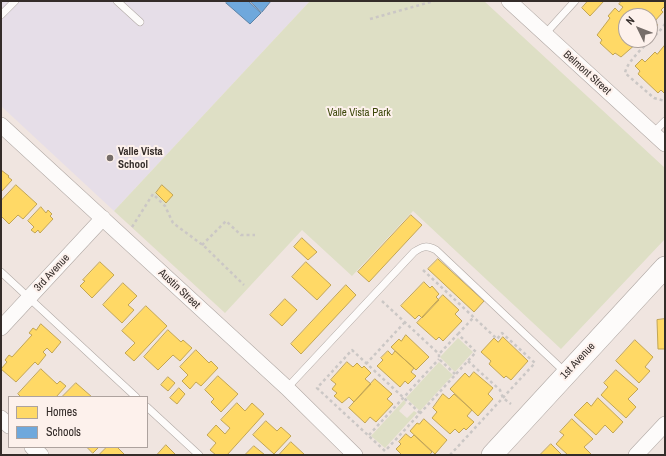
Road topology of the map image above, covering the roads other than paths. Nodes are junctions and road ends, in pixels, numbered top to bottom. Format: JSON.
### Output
{"nodes":[{"id":1,"x":15,"y":1,"type":"edge"},
{"id":2,"x":117,"y":1,"type":"edge"},
{"id":3,"x":509,"y":1,"type":"edge"},
{"id":4,"x":575,"y":1,"type":"edge"},
{"id":5,"x":1,"y":15,"type":"edge"},
{"id":6,"x":140,"y":22,"type":"dead end"},
{"id":7,"x":545,"y":34,"type":"junction"},
{"id":8,"x":665,"y":121,"type":"edge"},
{"id":9,"x":1,"y":125,"type":"edge"},
{"id":10,"x":653,"y":133,"type":"junction"},
{"id":11,"x":665,"y":144,"type":"edge"},
{"id":12,"x":103,"y":218,"type":"junction"},
{"id":13,"x":665,"y":267,"type":"edge"},
{"id":14,"x":1,"y":272,"type":"edge"},
{"id":15,"x":29,"y":298,"type":"junction"},
{"id":16,"x":1,"y":328,"type":"edge"},
{"id":17,"x":567,"y":374,"type":"junction"},
{"id":18,"x":287,"y":388,"type":"junction"},
{"id":19,"x":135,"y":396,"type":"edge"},
{"id":20,"x":148,"y":408,"type":"edge"},
{"id":21,"x":665,"y":424,"type":"edge"},
{"id":22,"x":33,"y":448,"type":"edge"},
{"id":23,"x":41,"y":455,"type":"edge"},
{"id":24,"x":199,"y":455,"type":"edge"},
{"id":25,"x":355,"y":455,"type":"edge"},
{"id":26,"x":492,"y":455,"type":"edge"},
{"id":27,"x":636,"y":455,"type":"edge"}],
"edges":[{"from":1,"to":5,"type":"lane"},
{"from":2,"to":6,"type":"lane"},
{"from":3,"to":7,"type":"street","name":"Belmont Street"},
{"from":4,"to":7,"type":"lane"},
{"from":7,"to":10,"type":"street","name":"Belmont Street"},
{"from":8,"to":10,"type":"lane"},
{"from":9,"to":12,"type":"street","name":"Austin Street"},
{"from":10,"to":11,"type":"street","name":"Belmont Street"},
{"from":12,"to":15,"type":"street","name":"3rd Avenue"},
{"from":12,"to":18,"type":"street","name":"Austin Street"},
{"from":13,"to":17,"type":"street","name":"1st Avenue"},
{"from":14,"to":15,"type":"lane"},
{"from":15,"to":16,"type":"street","name":"3rd Avenue"},
{"from":15,"to":19,"type":"lane"},
{"from":17,"to":18,"type":"lane"},
{"from":17,"to":26,"type":"street","name":"1st Avenue"},
{"from":18,"to":25,"type":"street","name":"Austin Street"},
{"from":20,"to":24,"type":"lane"},
{"from":21,"to":27,"type":"street"},
{"from":22,"to":23,"type":"street"}]}
